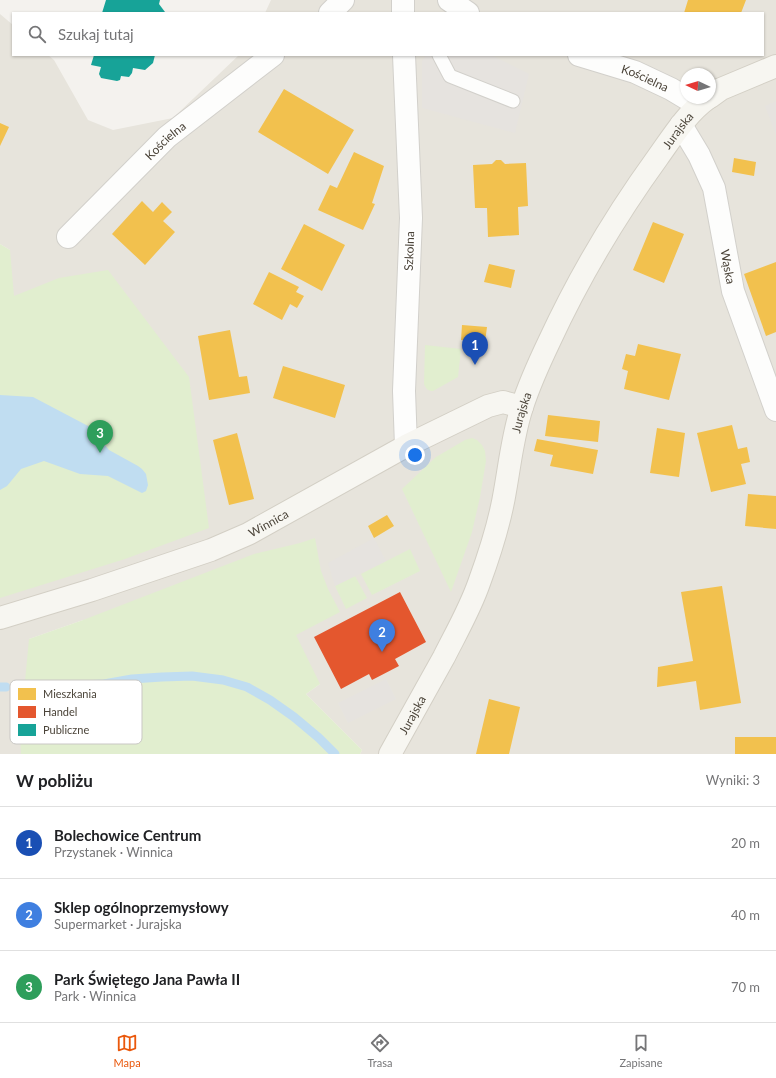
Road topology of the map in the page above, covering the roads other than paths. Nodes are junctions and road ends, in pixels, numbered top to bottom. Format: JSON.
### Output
{"nodes":[{"id":1,"x":343,"y":0,"type":"edge"},
{"id":2,"x":403,"y":0,"type":"edge"},
{"id":3,"x":449,"y":0,"type":"edge"},
{"id":4,"x":331,"y":12,"type":"edge"},
{"id":5,"x":403,"y":12,"type":"edge"},
{"id":6,"x":467,"y":12,"type":"edge"},
{"id":7,"x":272,"y":56,"type":"edge"},
{"id":8,"x":404,"y":56,"type":"edge"},
{"id":9,"x":440,"y":56,"type":"edge"},
{"id":10,"x":582,"y":56,"type":"edge"},
{"id":11,"x":776,"y":66,"type":"edge"},
{"id":12,"x":716,"y":91,"type":"edge"},
{"id":13,"x":680,"y":92,"type":"edge"},
{"id":14,"x":513,"y":101,"type":"dead end"},
{"id":15,"x":695,"y":104,"type":"edge"},
{"id":16,"x":681,"y":125,"type":"junction"},
{"id":17,"x":68,"y":238,"type":"dead end"},
{"id":18,"x":522,"y":407,"type":"junction"},
{"id":19,"x":776,"y":410,"type":"edge"},
{"id":20,"x":406,"y":446,"type":"junction"},
{"id":21,"x":0,"y":618,"type":"edge"},
{"id":22,"x":390,"y":754,"type":"edge"}],
"edges":[{"from":1,"to":4,"type":"street"},
{"from":2,"to":5,"type":"street"},
{"from":3,"to":6,"type":"street"},
{"from":7,"to":17,"type":"street","name":"Kościelna"},
{"from":8,"to":20,"type":"street","name":"Szkolna"},
{"from":9,"to":14,"type":"lane"},
{"from":10,"to":13,"type":"street","name":"Kościelna"},
{"from":11,"to":12,"type":"street","name":"Jurajska"},
{"from":15,"to":16,"type":"street","name":"Jurajska"},
{"from":16,"to":18,"type":"street","name":"Jurajska"},
{"from":16,"to":19,"type":"street","name":"Wąska"},
{"from":18,"to":20,"type":"street","name":"Winnica"},
{"from":18,"to":22,"type":"street","name":"Jurajska"},
{"from":20,"to":21,"type":"street","name":"Winnica"}]}
